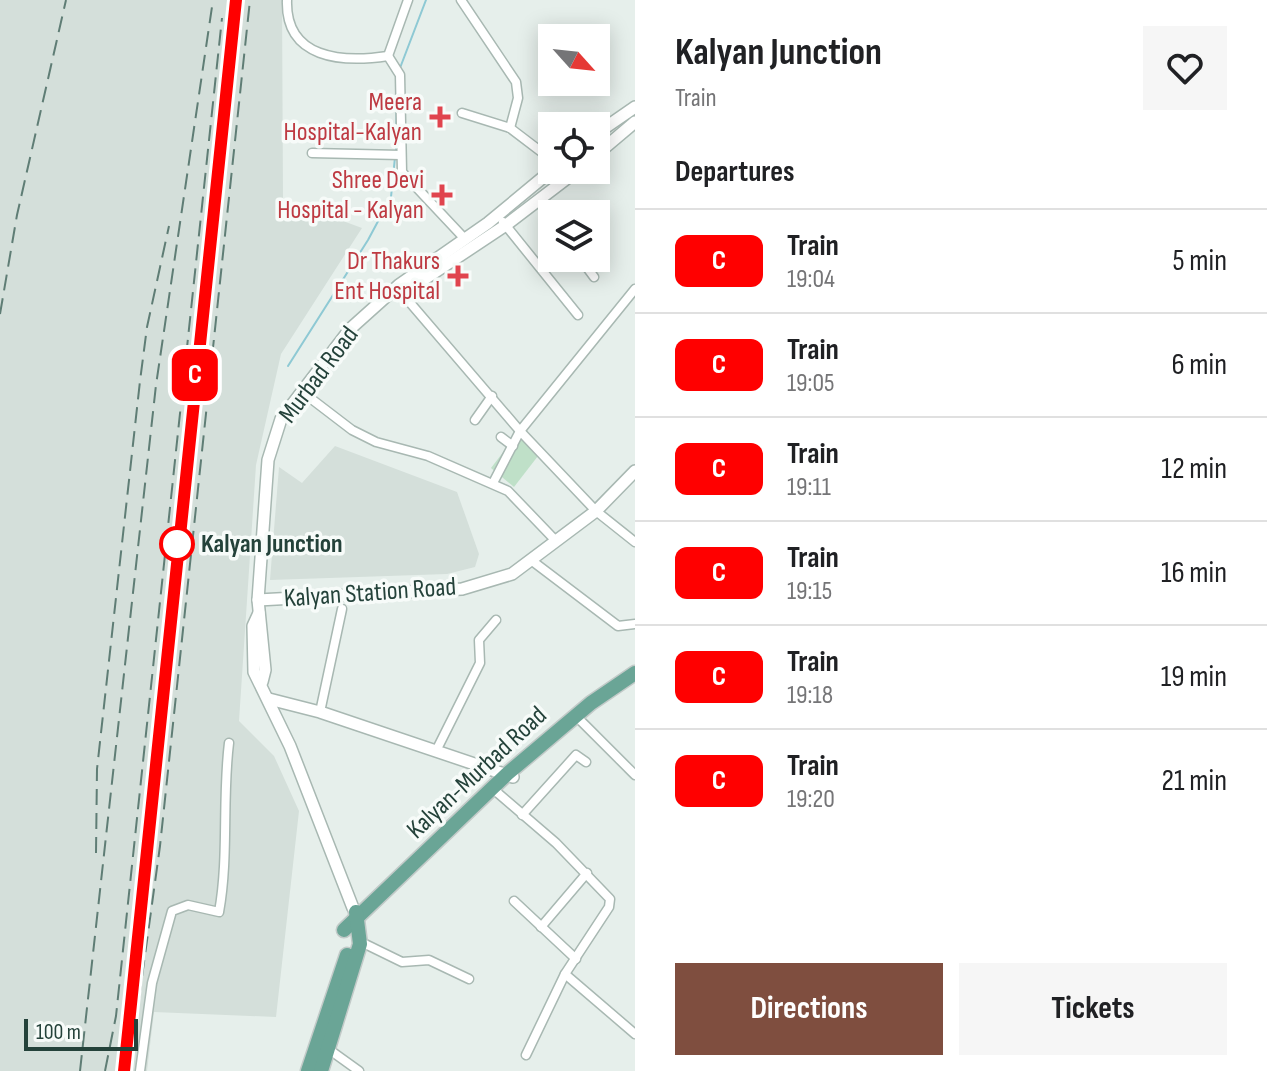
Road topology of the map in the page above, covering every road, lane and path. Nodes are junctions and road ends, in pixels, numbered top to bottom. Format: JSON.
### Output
{"nodes":[{"id":1,"x":287,"y":0,"type":"edge"},
{"id":2,"x":408,"y":0,"type":"edge"},
{"id":3,"x":461,"y":0,"type":"edge"},
{"id":4,"x":390,"y":59,"type":"junction"},
{"id":5,"x":635,"y":107,"type":"edge"},
{"id":6,"x":462,"y":113,"type":"dead end"},
{"id":7,"x":635,"y":122,"type":"edge"},
{"id":8,"x":610,"y":124,"type":"edge"},
{"id":9,"x":510,"y":128,"type":"junction"},
{"id":10,"x":610,"y":143,"type":"edge"},
{"id":11,"x":538,"y":149,"type":"edge"},
{"id":12,"x":312,"y":153,"type":"dead end"},
{"id":13,"x":401,"y":155,"type":"junction"},
{"id":14,"x":538,"y":181,"type":"edge"},
{"id":15,"x":561,"y":184,"type":"edge"},
{"id":16,"x":541,"y":200,"type":"edge"},
{"id":17,"x":538,"y":202,"type":"edge"},
{"id":18,"x":498,"y":214,"type":"junction"},
{"id":19,"x":506,"y":225,"type":"junction"},
{"id":20,"x":464,"y":238,"type":"junction"},
{"id":21,"x":590,"y":272,"type":"edge"},
{"id":22,"x":594,"y":277,"type":"dead end"},
{"id":23,"x":635,"y":289,"type":"edge"},
{"id":24,"x":396,"y":292,"type":"junction"},
{"id":25,"x":578,"y":315,"type":"dead end"},
{"id":26,"x":301,"y":391,"type":"junction"},
{"id":27,"x":492,"y":396,"type":"junction"},
{"id":28,"x":475,"y":420,"type":"dead end"},
{"id":29,"x":520,"y":431,"type":"junction"},
{"id":30,"x":501,"y":437,"type":"dead end"},
{"id":31,"x":513,"y":446,"type":"junction"},
{"id":32,"x":635,"y":471,"type":"edge"},
{"id":33,"x":493,"y":483,"type":"junction"},
{"id":34,"x":596,"y":511,"type":"junction"},
{"id":35,"x":556,"y":541,"type":"junction"},
{"id":36,"x":635,"y":542,"type":"edge"},
{"id":37,"x":531,"y":560,"type":"junction"},
{"id":38,"x":259,"y":606,"type":"junction"},
{"id":39,"x":342,"y":609,"type":"dead end"},
{"id":40,"x":496,"y":620,"type":"dead end"},
{"id":41,"x":635,"y":624,"type":"edge"},
{"id":42,"x":635,"y":673,"type":"edge"},
{"id":43,"x":635,"y":682,"type":"edge"},
{"id":44,"x":269,"y":699,"type":"junction"},
{"id":45,"x":594,"y":706,"type":"junction"},
{"id":46,"x":320,"y":712,"type":"junction"},
{"id":47,"x":578,"y":718,"type":"junction"},
{"id":48,"x":229,"y":743,"type":"dead end"},
{"id":49,"x":436,"y":751,"type":"junction"},
{"id":50,"x":586,"y":762,"type":"dead end"},
{"id":51,"x":635,"y":775,"type":"edge"},
{"id":52,"x":510,"y":776,"type":"junction"},
{"id":53,"x":495,"y":791,"type":"junction"},
{"id":54,"x":522,"y":815,"type":"junction"},
{"id":55,"x":587,"y":873,"type":"junction"},
{"id":56,"x":514,"y":901,"type":"dead end"},
{"id":57,"x":354,"y":926,"type":"junction"},
{"id":58,"x":541,"y":927,"type":"junction"},
{"id":59,"x":576,"y":959,"type":"junction"},
{"id":60,"x":565,"y":974,"type":"junction"},
{"id":61,"x":469,"y":979,"type":"dead end"},
{"id":62,"x":635,"y":1034,"type":"edge"},
{"id":63,"x":327,"y":1048,"type":"junction"},
{"id":64,"x":526,"y":1055,"type":"dead end"},
{"id":65,"x":140,"y":1071,"type":"edge"},
{"id":66,"x":308,"y":1071,"type":"edge"},
{"id":67,"x":321,"y":1071,"type":"edge"},
{"id":68,"x":359,"y":1071,"type":"edge"}],
"edges":[{"from":1,"to":4,"type":"street"},
{"from":2,"to":4,"type":"street"},
{"from":3,"to":9,"type":"street"},
{"from":4,"to":13,"type":"street"},
{"from":5,"to":8,"type":"street"},
{"from":6,"to":9,"type":"street"},
{"from":7,"to":10,"type":"street"},
{"from":9,"to":11,"type":"street"},
{"from":12,"to":13,"type":"street"},
{"from":13,"to":20,"type":"street"},
{"from":14,"to":18,"type":"street","name":"Murbad Road"},
{"from":15,"to":16,"type":"street","name":"Murbad Road"},
{"from":17,"to":19,"type":"street","name":"Murbad Road"},
{"from":18,"to":19,"type":"street"},
{"from":18,"to":20,"type":"street","name":"Murbad Road"},
{"from":19,"to":24,"type":"street","name":"Murbad Road"},
{"from":19,"to":25,"type":"street"},
{"from":20,"to":24,"type":"street","name":"Murbad Road"},
{"from":21,"to":22,"type":"street"},
{"from":23,"to":29,"type":"street"},
{"from":24,"to":26,"type":"street","name":"Murbad Road"},
{"from":24,"to":27,"type":"street"},
{"from":26,"to":33,"type":"street"},
{"from":26,"to":38,"type":"street","name":"Murbad Road"},
{"from":27,"to":28,"type":"street"},
{"from":27,"to":29,"type":"street"},
{"from":29,"to":31,"type":"street"},
{"from":29,"to":34,"type":"street"},
{"from":30,"to":31,"type":"street"},
{"from":31,"to":33,"type":"street"},
{"from":32,"to":34,"type":"street","name":"Kalyan Station Road"},
{"from":33,"to":35,"type":"street"},
{"from":34,"to":35,"type":"street","name":"Kalyan Station Road"},
{"from":34,"to":36,"type":"street"},
{"from":35,"to":37,"type":"street","name":"Kalyan Station Road"},
{"from":37,"to":38,"type":"street","name":"Kalyan Station Road"},
{"from":37,"to":41,"type":"street"},
{"from":38,"to":44,"type":"street","name":"Murbad Road"},
{"from":39,"to":46,"type":"street"},
{"from":40,"to":49,"type":"street"},
{"from":42,"to":45,"type":"main road","name":"Kalyan-Murbad Road"},
{"from":43,"to":45,"type":"main road","name":"Kalyan-Murbad Road"},
{"from":44,"to":46,"type":"street"},
{"from":44,"to":57,"type":"street","name":"Murbad Road"},
{"from":45,"to":47,"type":"main road","name":"Kalyan-Murbad Road"},
{"from":46,"to":49,"type":"street"},
{"from":47,"to":51,"type":"street"},
{"from":47,"to":52,"type":"main road","name":"Kalyan-Murbad Road"},
{"from":48,"to":65,"type":"street"},
{"from":49,"to":52,"type":"street"},
{"from":50,"to":54,"type":"street"},
{"from":52,"to":53,"type":"main road","name":"Kalyan-Murbad Road"},
{"from":53,"to":54,"type":"street"},
{"from":53,"to":57,"type":"main road","name":"Kalyan-Murbad Road"},
{"from":54,"to":55,"type":"street"},
{"from":55,"to":58,"type":"street"},
{"from":55,"to":59,"type":"street"},
{"from":56,"to":58,"type":"street"},
{"from":57,"to":61,"type":"street"},
{"from":57,"to":63,"type":"main road"},
{"from":57,"to":66,"type":"main road","name":"Kalyan-Murbad Road"},
{"from":58,"to":59,"type":"street"},
{"from":59,"to":60,"type":"street"},
{"from":60,"to":62,"type":"street"},
{"from":60,"to":64,"type":"street"},
{"from":63,"to":67,"type":"main road"},
{"from":63,"to":68,"type":"street"}]}
